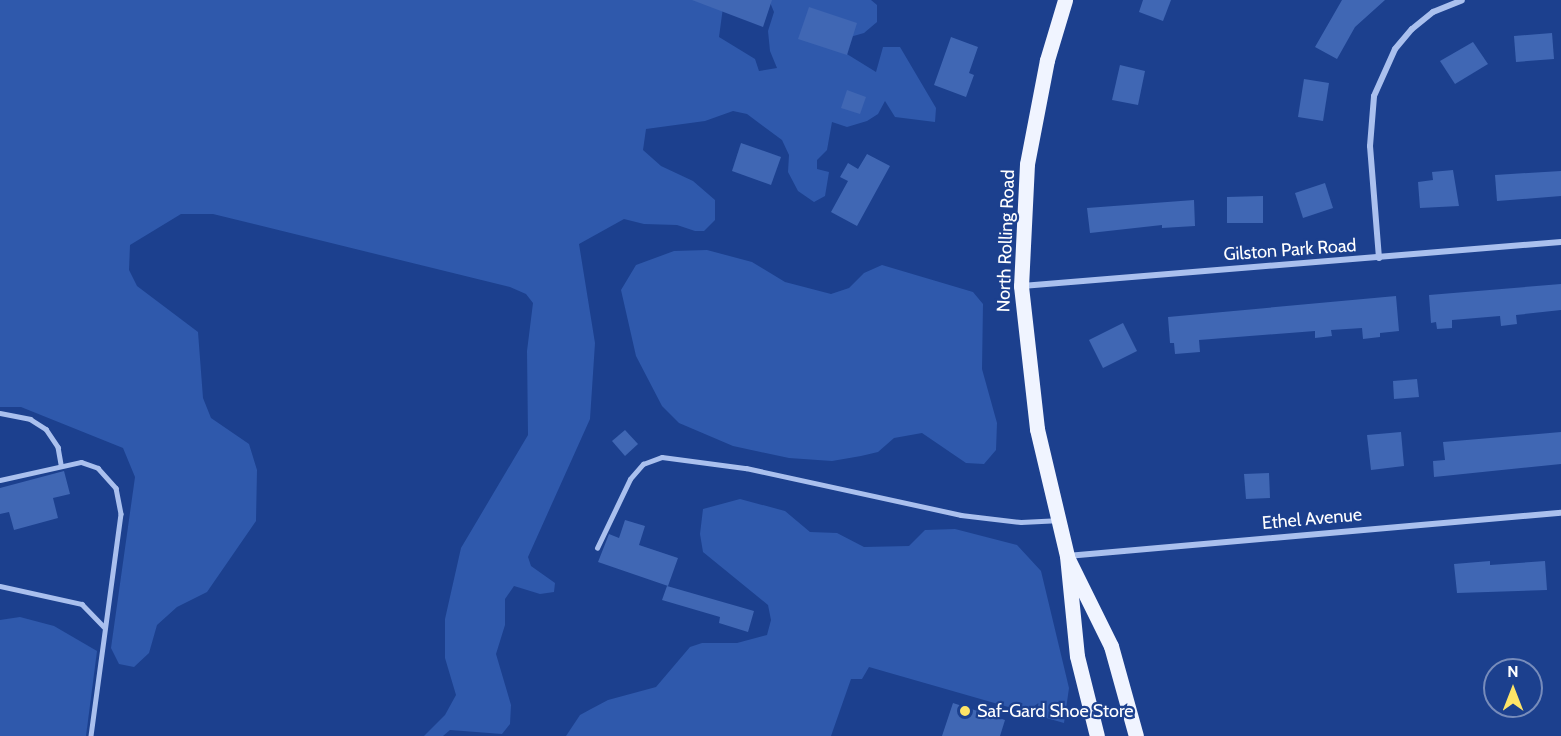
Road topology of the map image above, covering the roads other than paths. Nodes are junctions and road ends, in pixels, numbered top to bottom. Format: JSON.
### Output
{"nodes":[{"id":1,"x":1462,"y":0,"type":"edge"},
{"id":2,"x":1062,"y":1,"type":"edge"},
{"id":3,"x":1561,"y":242,"type":"edge"},
{"id":4,"x":1379,"y":258,"type":"junction"},
{"id":5,"x":1021,"y":286,"type":"junction"},
{"id":6,"x":0,"y":413,"type":"edge"},
{"id":7,"x":61,"y":464,"type":"junction"},
{"id":8,"x":0,"y":480,"type":"edge"},
{"id":9,"x":1561,"y":513,"type":"edge"},
{"id":10,"x":1059,"y":519,"type":"junction"},
{"id":11,"x":597,"y":548,"type":"dead end"},
{"id":12,"x":1066,"y":556,"type":"junction"},
{"id":13,"x":0,"y":586,"type":"edge"},
{"id":14,"x":105,"y":628,"type":"junction"},
{"id":15,"x":91,"y":736,"type":"edge"},
{"id":16,"x":1097,"y":736,"type":"edge"},
{"id":17,"x":1136,"y":736,"type":"edge"}],
"edges":[{"from":1,"to":4,"type":"street"},
{"from":2,"to":5,"type":"main road","name":"North Rolling Road"},
{"from":3,"to":4,"type":"street","name":"Gilston Park Road"},
{"from":4,"to":5,"type":"street","name":"Gilston Park Road"},
{"from":5,"to":10,"type":"main road","name":"North Rolling Road"},
{"from":6,"to":7,"type":"lane"},
{"from":7,"to":8,"type":"lane"},
{"from":7,"to":14,"type":"lane"},
{"from":9,"to":12,"type":"street","name":"Ethel Avenue"},
{"from":10,"to":11,"type":"lane"},
{"from":10,"to":12,"type":"main road","name":"North Rolling Road"},
{"from":12,"to":16,"type":"main road","name":"North Rolling Road"},
{"from":12,"to":17,"type":"main road","name":"North Rolling Road"},
{"from":13,"to":14,"type":"lane"},
{"from":14,"to":15,"type":"lane"}]}
